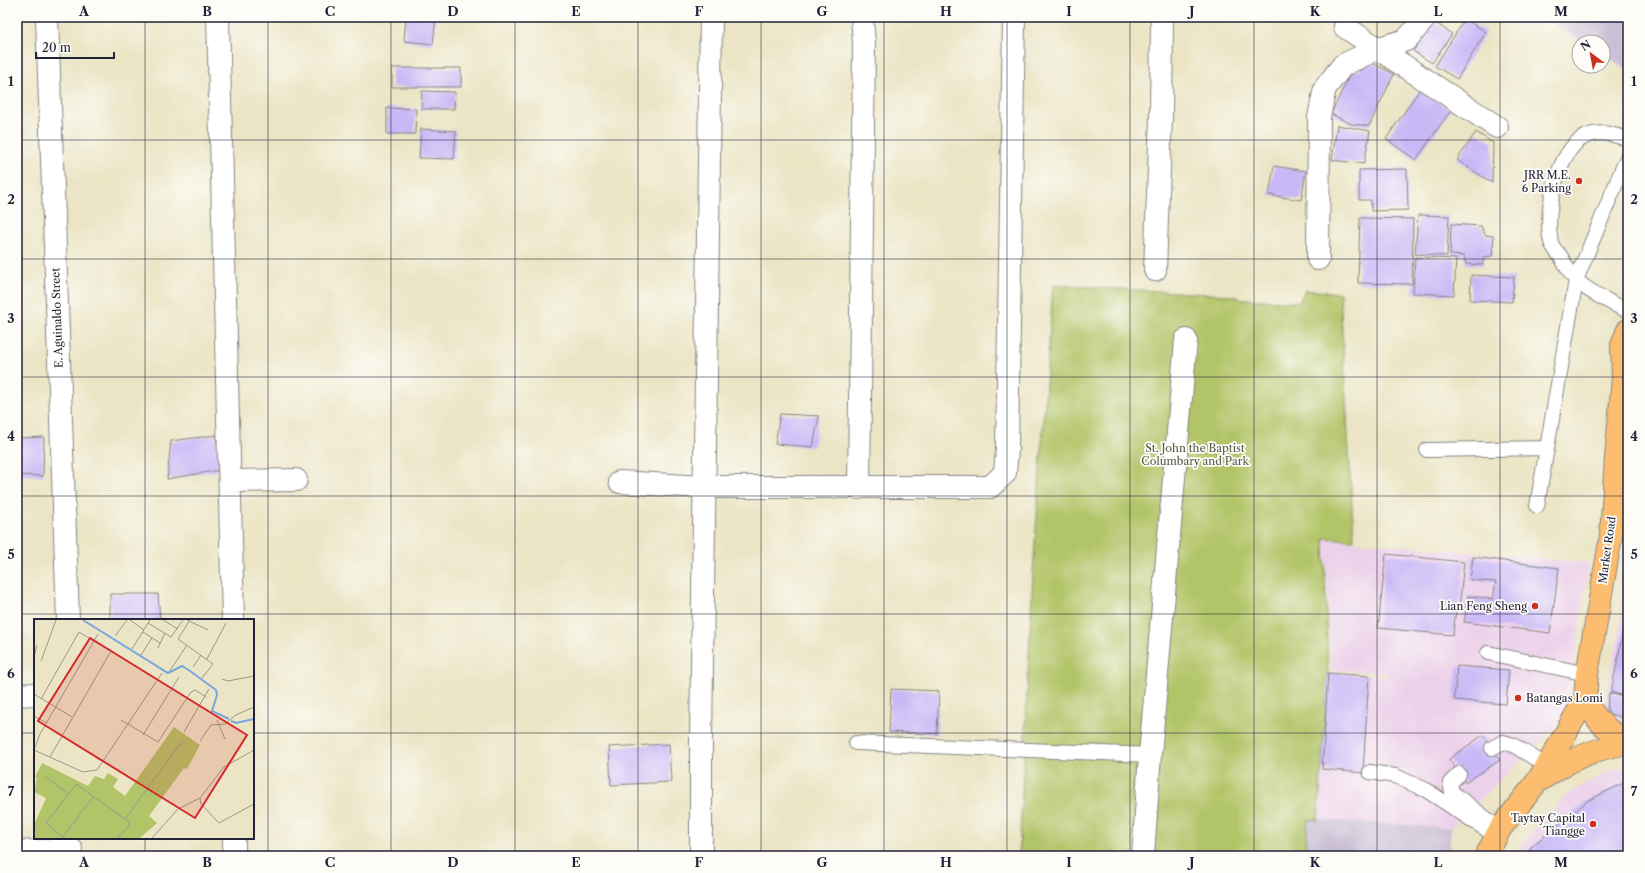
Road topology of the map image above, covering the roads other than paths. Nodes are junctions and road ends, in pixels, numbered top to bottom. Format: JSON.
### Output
{"nodes":[{"id":1,"x":48,"y":17,"type":"edge"},
{"id":2,"x":218,"y":17,"type":"edge"},
{"id":3,"x":711,"y":17,"type":"edge"},
{"id":4,"x":862,"y":17,"type":"edge"},
{"id":5,"x":1014,"y":17,"type":"edge"},
{"id":6,"x":1162,"y":17,"type":"edge"},
{"id":7,"x":1426,"y":17,"type":"edge"},
{"id":8,"x":1345,"y":27,"type":"dead end"},
{"id":9,"x":1379,"y":48,"type":"junction"},
{"id":10,"x":1497,"y":127,"type":"dead end"},
{"id":11,"x":1628,"y":139,"type":"edge"},
{"id":12,"x":1628,"y":155,"type":"edge"},
{"id":13,"x":1318,"y":258,"type":"dead end"},
{"id":14,"x":1155,"y":270,"type":"dead end"},
{"id":15,"x":1576,"y":280,"type":"junction"},
{"id":16,"x":1628,"y":311,"type":"edge"},
{"id":17,"x":1628,"y":330,"type":"edge"},
{"id":18,"x":1186,"y":340,"type":"dead end"},
{"id":19,"x":1626,"y":379,"type":"edge"},
{"id":20,"x":1547,"y":448,"type":"junction"},
{"id":21,"x":1427,"y":450,"type":"dead end"},
{"id":22,"x":296,"y":480,"type":"dead end"},
{"id":23,"x":230,"y":481,"type":"junction"},
{"id":24,"x":620,"y":482,"type":"dead end"},
{"id":25,"x":704,"y":487,"type":"junction"},
{"id":26,"x":859,"y":488,"type":"junction"},
{"id":27,"x":1537,"y":506,"type":"dead end"},
{"id":28,"x":68,"y":619,"type":"edge"},
{"id":29,"x":232,"y":619,"type":"edge"},
{"id":30,"x":1488,"y":653,"type":"dead end"},
{"id":31,"x":1587,"y":674,"type":"junction"},
{"id":32,"x":34,"y":694,"type":"edge"},
{"id":33,"x":17,"y":695,"type":"edge"},
{"id":34,"x":1585,"y":699,"type":"junction"},
{"id":35,"x":1628,"y":740,"type":"edge"},
{"id":36,"x":856,"y":743,"type":"dead end"},
{"id":37,"x":1628,"y":743,"type":"edge"},
{"id":38,"x":1492,"y":748,"type":"dead end"},
{"id":39,"x":1150,"y":755,"type":"junction"},
{"id":40,"x":1370,"y":772,"type":"dead end"},
{"id":41,"x":1459,"y":774,"type":"dead end"},
{"id":42,"x":1542,"y":775,"type":"junction"},
{"id":43,"x":1498,"y":833,"type":"junction"},
{"id":44,"x":234,"y":839,"type":"edge"},
{"id":45,"x":71,"y":848,"type":"edge"},
{"id":46,"x":17,"y":852,"type":"edge"},
{"id":47,"x":234,"y":856,"type":"edge"},
{"id":48,"x":701,"y":856,"type":"edge"},
{"id":49,"x":1143,"y":856,"type":"edge"},
{"id":50,"x":1486,"y":856,"type":"edge"}],
"edges":[{"from":1,"to":28,"type":"street","name":"E. Aguinaldo Street"},
{"from":2,"to":23,"type":"street"},
{"from":3,"to":25,"type":"street"},
{"from":4,"to":26,"type":"street"},
{"from":5,"to":26,"type":"street"},
{"from":6,"to":14,"type":"street"},
{"from":7,"to":9,"type":"street"},
{"from":8,"to":9,"type":"street"},
{"from":9,"to":10,"type":"street"},
{"from":9,"to":13,"type":"street"},
{"from":11,"to":15,"type":"lane"},
{"from":12,"to":15,"type":"lane"},
{"from":15,"to":16,"type":"lane"},
{"from":15,"to":20,"type":"lane"},
{"from":17,"to":19,"type":"main road","name":"Market Road"},
{"from":18,"to":39,"type":"street"},
{"from":19,"to":31,"type":"main road","name":"Market Road"},
{"from":20,"to":21,"type":"lane"},
{"from":20,"to":27,"type":"lane"},
{"from":22,"to":23,"type":"street"},
{"from":23,"to":29,"type":"street"},
{"from":24,"to":25,"type":"street"},
{"from":25,"to":26,"type":"street"},
{"from":25,"to":48,"type":"street"},
{"from":30,"to":31,"type":"lane"},
{"from":31,"to":34,"type":"main road","name":"Market Road"},
{"from":32,"to":33,"type":"street"},
{"from":34,"to":35,"type":"main road"},
{"from":34,"to":42,"type":"main road"},
{"from":36,"to":39,"type":"lane"},
{"from":37,"to":42,"type":"main road"},
{"from":38,"to":42,"type":"lane"},
{"from":39,"to":49,"type":"street"},
{"from":40,"to":43,"type":"lane"},
{"from":41,"to":43,"type":"lane"},
{"from":42,"to":43,"type":"main road"},
{"from":43,"to":50,"type":"main road"},
{"from":44,"to":47,"type":"street"},
{"from":45,"to":46,"type":"street"}]}
